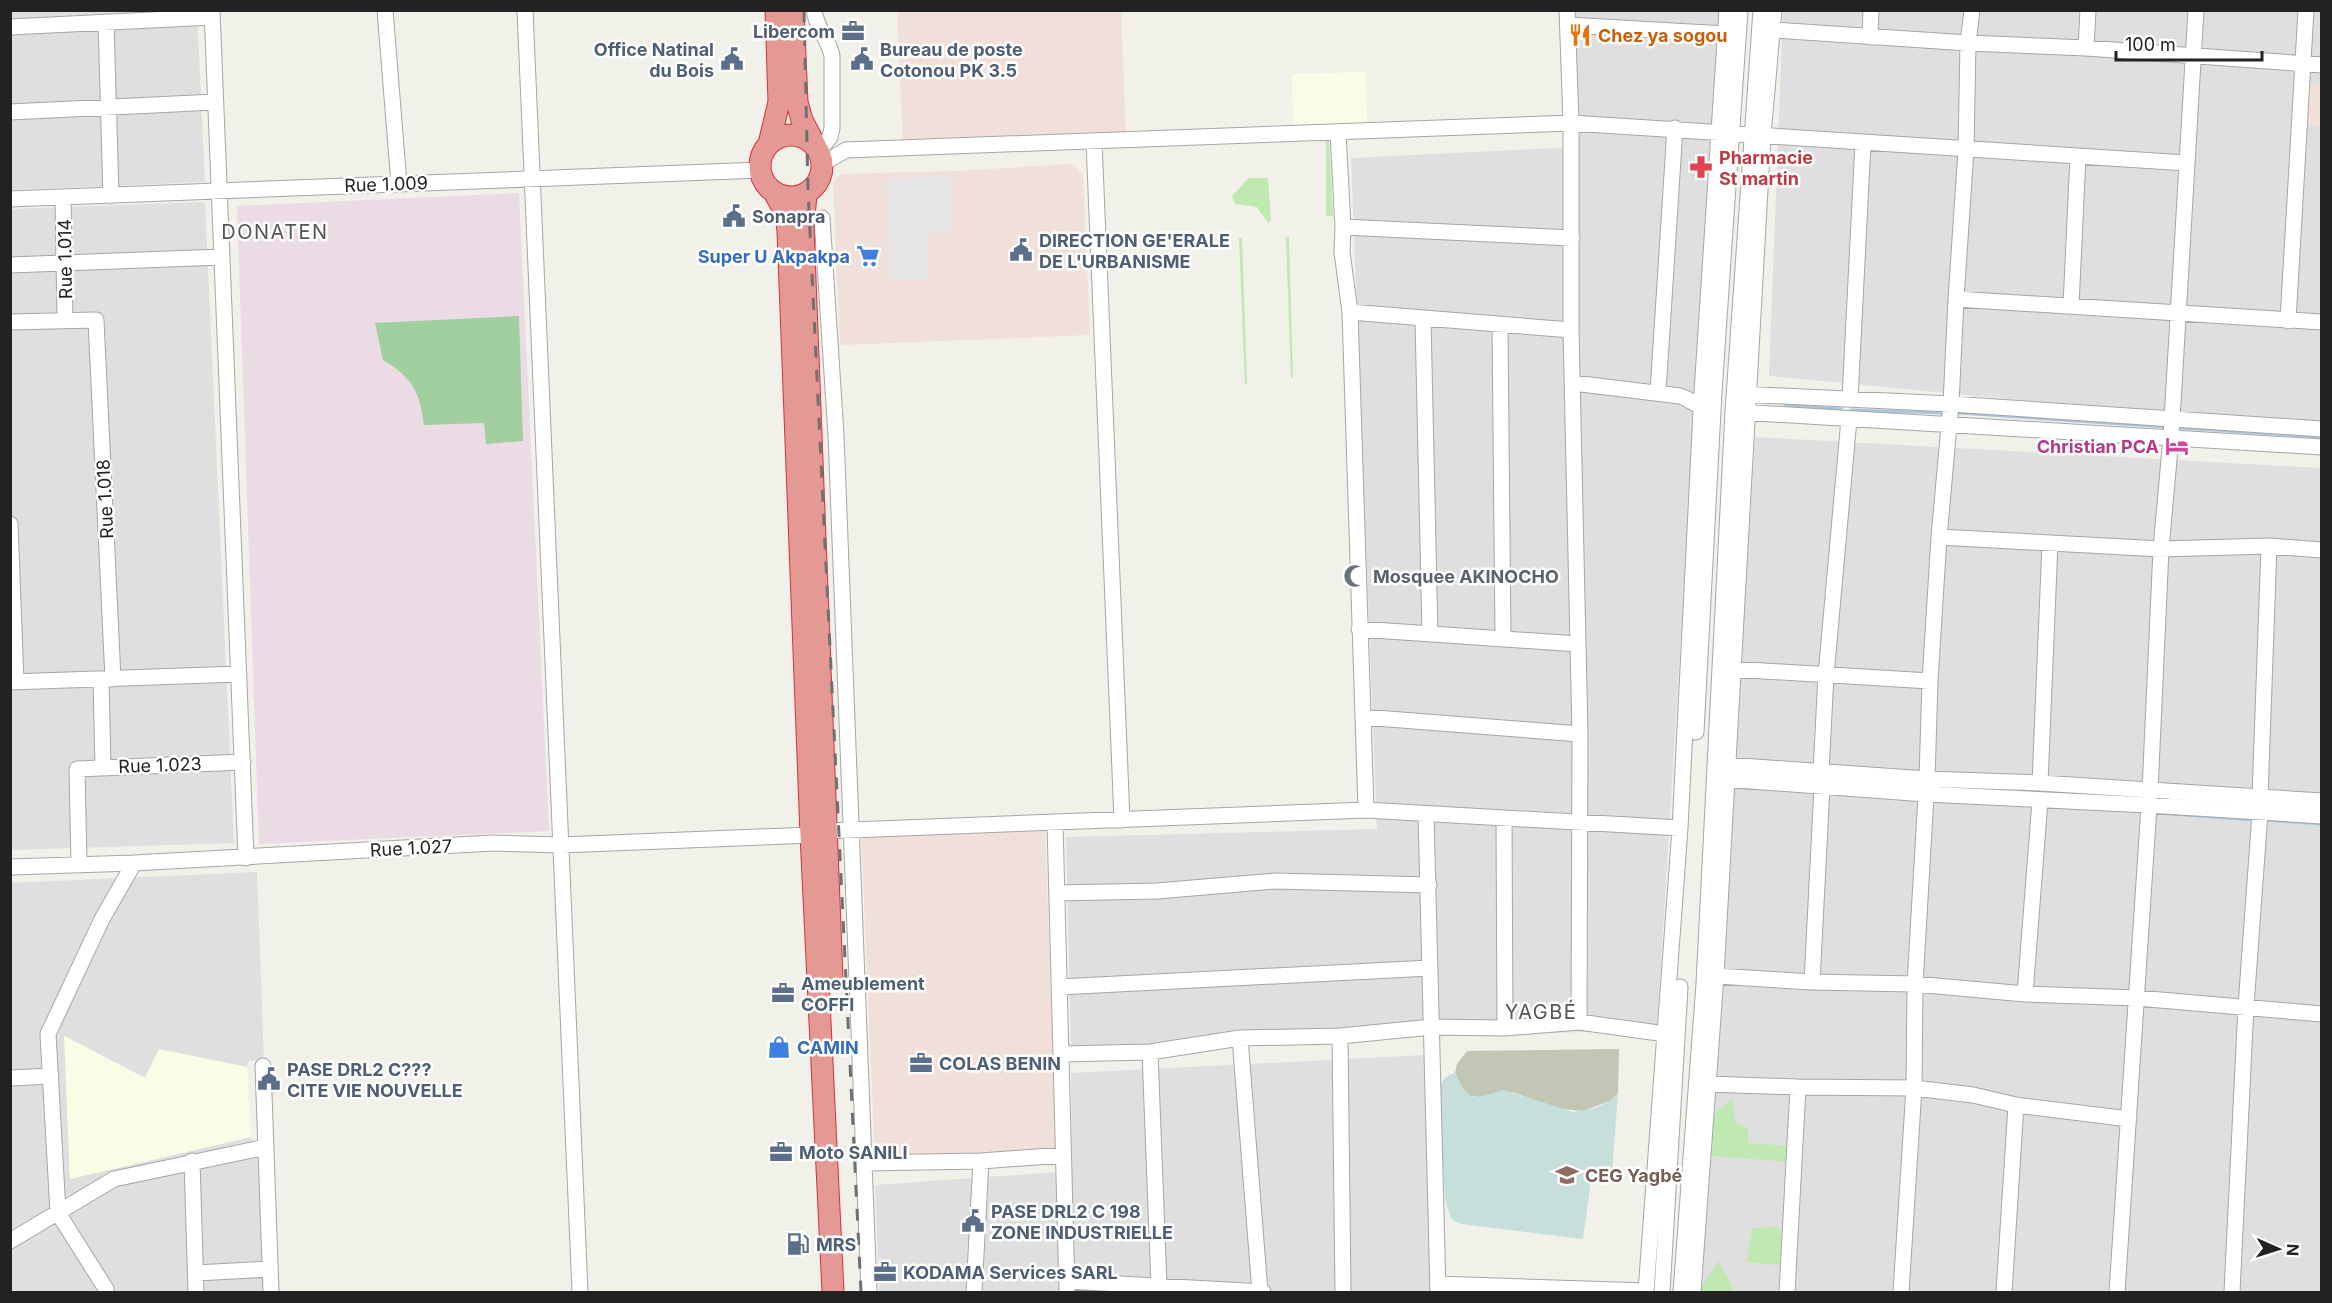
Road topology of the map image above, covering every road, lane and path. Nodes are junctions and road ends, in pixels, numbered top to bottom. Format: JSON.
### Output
{"nodes":[{"id":1,"x":385,"y":10,"type":"edge"},
{"id":2,"x":525,"y":10,"type":"edge"},
{"id":3,"x":776,"y":10,"type":"edge"},
{"id":4,"x":793,"y":10,"type":"edge"},
{"id":5,"x":814,"y":10,"type":"edge"},
{"id":6,"x":1727,"y":10,"type":"edge"},
{"id":7,"x":1740,"y":10,"type":"edge"},
{"id":8,"x":1761,"y":10,"type":"edge"},
{"id":9,"x":1774,"y":10,"type":"edge"},
{"id":10,"x":1871,"y":10,"type":"edge"},
{"id":11,"x":1972,"y":10,"type":"edge"},
{"id":12,"x":2088,"y":10,"type":"edge"},
{"id":13,"x":2196,"y":10,"type":"edge"},
{"id":14,"x":2306,"y":10,"type":"edge"},
{"id":15,"x":212,"y":14,"type":"edge"},
{"id":16,"x":1567,"y":18,"type":"edge"},
{"id":17,"x":106,"y":22,"type":"junction"},
{"id":18,"x":10,"y":27,"type":"edge"},
{"id":19,"x":1773,"y":30,"type":"junction"},
{"id":20,"x":1725,"y":34,"type":"junction"},
{"id":21,"x":1870,"y":37,"type":"junction"},
{"id":22,"x":1968,"y":43,"type":"junction"},
{"id":23,"x":2086,"y":48,"type":"junction"},
{"id":24,"x":2193,"y":57,"type":"junction"},
{"id":25,"x":2304,"y":64,"type":"junction"},
{"id":26,"x":2322,"y":65,"type":"edge"},
{"id":27,"x":215,"y":102,"type":"junction"},
{"id":28,"x":109,"y":107,"type":"junction"},
{"id":29,"x":10,"y":112,"type":"edge"},
{"id":30,"x":1571,"y":123,"type":"junction"},
{"id":31,"x":1675,"y":128,"type":"junction"},
{"id":32,"x":1338,"y":132,"type":"junction"},
{"id":33,"x":1725,"y":132,"type":"junction"},
{"id":34,"x":1757,"y":135,"type":"junction"},
{"id":35,"x":1094,"y":141,"type":"junction"},
{"id":36,"x":1863,"y":143,"type":"junction"},
{"id":37,"x":769,"y":144,"type":"junction"},
{"id":38,"x":1966,"y":150,"type":"junction"},
{"id":39,"x":819,"y":153,"type":"junction"},
{"id":40,"x":2078,"y":156,"type":"junction"},
{"id":41,"x":2186,"y":163,"type":"junction"},
{"id":42,"x":761,"y":170,"type":"junction"},
{"id":43,"x":532,"y":179,"type":"junction"},
{"id":44,"x":399,"y":183,"type":"junction"},
{"id":45,"x":219,"y":191,"type":"junction"},
{"id":46,"x":774,"y":192,"type":"junction"},
{"id":47,"x":808,"y":192,"type":"junction"},
{"id":48,"x":111,"y":196,"type":"junction"},
{"id":49,"x":63,"y":197,"type":"junction"},
{"id":50,"x":10,"y":199,"type":"edge"},
{"id":51,"x":822,"y":218,"type":"dead end"},
{"id":52,"x":1343,"y":227,"type":"junction"},
{"id":53,"x":1572,"y":238,"type":"junction"},
{"id":54,"x":222,"y":257,"type":"junction"},
{"id":55,"x":66,"y":263,"type":"junction"},
{"id":56,"x":10,"y":265,"type":"edge"},
{"id":57,"x":1956,"y":299,"type":"junction"},
{"id":58,"x":2071,"y":306,"type":"junction"},
{"id":59,"x":1350,"y":312,"type":"junction"},
{"id":60,"x":2178,"y":315,"type":"junction"},
{"id":61,"x":1423,"y":320,"type":"junction"},
{"id":62,"x":65,"y":321,"type":"junction"},
{"id":63,"x":2288,"y":321,"type":"junction"},
{"id":64,"x":10,"y":322,"type":"edge"},
{"id":65,"x":2322,"y":322,"type":"edge"},
{"id":66,"x":1500,"y":326,"type":"junction"},
{"id":67,"x":1571,"y":330,"type":"junction"},
{"id":68,"x":1573,"y":383,"type":"junction"},
{"id":69,"x":1658,"y":392,"type":"junction"},
{"id":70,"x":1741,"y":394,"type":"junction"},
{"id":71,"x":1850,"y":399,"type":"junction"},
{"id":72,"x":1704,"y":400,"type":"junction"},
{"id":73,"x":1952,"y":404,"type":"junction"},
{"id":74,"x":1740,"y":412,"type":"junction"},
{"id":75,"x":2172,"y":418,"type":"junction"},
{"id":76,"x":1849,"y":419,"type":"junction"},
{"id":77,"x":1950,"y":426,"type":"junction"},
{"id":78,"x":2322,"y":429,"type":"edge"},
{"id":79,"x":2171,"y":437,"type":"junction"},
{"id":80,"x":2322,"y":447,"type":"edge"},
{"id":81,"x":10,"y":524,"type":"edge"},
{"id":82,"x":1939,"y":537,"type":"junction"},
{"id":83,"x":11,"y":538,"type":"edge"},
{"id":84,"x":2050,"y":543,"type":"junction"},
{"id":85,"x":2269,"y":546,"type":"junction"},
{"id":86,"x":2162,"y":549,"type":"junction"},
{"id":87,"x":2322,"y":550,"type":"edge"},
{"id":88,"x":1359,"y":629,"type":"junction"},
{"id":89,"x":12,"y":634,"type":"edge"},
{"id":90,"x":1430,"y":634,"type":"junction"},
{"id":91,"x":1503,"y":639,"type":"junction"},
{"id":92,"x":1578,"y":644,"type":"junction"},
{"id":93,"x":1732,"y":669,"type":"junction"},
{"id":94,"x":239,"y":674,"type":"junction"},
{"id":95,"x":1826,"y":675,"type":"junction"},
{"id":96,"x":107,"y":679,"type":"junction"},
{"id":97,"x":1930,"y":681,"type":"junction"},
{"id":98,"x":13,"y":682,"type":"edge"},
{"id":99,"x":1363,"y":717,"type":"junction"},
{"id":100,"x":1580,"y":734,"type":"junction"},
{"id":101,"x":243,"y":762,"type":"junction"},
{"id":102,"x":103,"y":768,"type":"junction"},
{"id":103,"x":1726,"y":772,"type":"junction"},
{"id":104,"x":1821,"y":772,"type":"junction"},
{"id":105,"x":1927,"y":779,"type":"junction"},
{"id":106,"x":2040,"y":783,"type":"junction"},
{"id":107,"x":1822,"y":788,"type":"junction"},
{"id":108,"x":1926,"y":794,"type":"junction"},
{"id":109,"x":2260,"y":797,"type":"junction"},
{"id":110,"x":2149,"y":798,"type":"junction"},
{"id":111,"x":2040,"y":801,"type":"junction"},
{"id":112,"x":2322,"y":801,"type":"edge"},
{"id":113,"x":1366,"y":810,"type":"junction"},
{"id":114,"x":2260,"y":813,"type":"junction"},
{"id":115,"x":1426,"y":814,"type":"junction"},
{"id":116,"x":2322,"y":816,"type":"edge"},
{"id":117,"x":1504,"y":818,"type":"junction"},
{"id":118,"x":1122,"y":820,"type":"junction"},
{"id":119,"x":1055,"y":823,"type":"junction"},
{"id":120,"x":1580,"y":823,"type":"junction"},
{"id":121,"x":1680,"y":828,"type":"junction"},
{"id":122,"x":851,"y":831,"type":"junction"},
{"id":123,"x":819,"y":833,"type":"junction"},
{"id":124,"x":561,"y":845,"type":"junction"},
{"id":125,"x":246,"y":858,"type":"junction"},
{"id":126,"x":134,"y":863,"type":"junction"},
{"id":127,"x":79,"y":864,"type":"junction"},
{"id":128,"x":10,"y":867,"type":"edge"},
{"id":129,"x":1429,"y":885,"type":"junction"},
{"id":130,"x":1057,"y":893,"type":"junction"},
{"id":131,"x":1430,"y":968,"type":"junction"},
{"id":132,"x":1716,"y":976,"type":"junction"},
{"id":133,"x":1812,"y":982,"type":"junction"},
{"id":134,"x":1915,"y":984,"type":"junction"},
{"id":135,"x":1059,"y":987,"type":"junction"},
{"id":136,"x":2025,"y":994,"type":"junction"},
{"id":137,"x":2137,"y":998,"type":"junction"},
{"id":138,"x":2246,"y":1006,"type":"junction"},
{"id":139,"x":2322,"y":1014,"type":"edge"},
{"id":140,"x":1579,"y":1022,"type":"junction"},
{"id":141,"x":1432,"y":1028,"type":"junction"},
{"id":142,"x":1505,"y":1028,"type":"junction"},
{"id":143,"x":1665,"y":1034,"type":"junction"},
{"id":144,"x":1340,"y":1036,"type":"junction"},
{"id":145,"x":1240,"y":1038,"type":"junction"},
{"id":146,"x":1150,"y":1052,"type":"junction"},
{"id":147,"x":1061,"y":1054,"type":"junction"},
{"id":148,"x":263,"y":1066,"type":"dead end"},
{"id":149,"x":51,"y":1076,"type":"junction"},
{"id":150,"x":10,"y":1078,"type":"edge"},
{"id":151,"x":1707,"y":1084,"type":"junction"},
{"id":152,"x":1798,"y":1087,"type":"junction"},
{"id":153,"x":1914,"y":1088,"type":"junction"},
{"id":154,"x":2016,"y":1105,"type":"junction"},
{"id":155,"x":2129,"y":1119,"type":"junction"},
{"id":156,"x":266,"y":1147,"type":"junction"},
{"id":157,"x":1063,"y":1155,"type":"junction"},
{"id":158,"x":192,"y":1161,"type":"junction"},
{"id":159,"x":981,"y":1161,"type":"junction"},
{"id":160,"x":864,"y":1163,"type":"junction"},
{"id":161,"x":58,"y":1213,"type":"junction"},
{"id":162,"x":11,"y":1240,"type":"edge"},
{"id":163,"x":270,"y":1269,"type":"junction"},
{"id":164,"x":196,"y":1272,"type":"junction"},
{"id":165,"x":1159,"y":1286,"type":"junction"},
{"id":166,"x":1067,"y":1287,"type":"edge"},
{"id":167,"x":1438,"y":1288,"type":"edge"},
{"id":168,"x":103,"y":1291,"type":"edge"},
{"id":169,"x":1261,"y":1292,"type":"edge"},
{"id":170,"x":1646,"y":1292,"type":"edge"},
{"id":171,"x":196,"y":1293,"type":"edge"},
{"id":172,"x":271,"y":1293,"type":"edge"},
{"id":173,"x":580,"y":1293,"type":"edge"},
{"id":174,"x":833,"y":1293,"type":"edge"},
{"id":175,"x":845,"y":1293,"type":"edge"},
{"id":176,"x":869,"y":1293,"type":"edge"},
{"id":177,"x":974,"y":1293,"type":"edge"},
{"id":178,"x":1343,"y":1293,"type":"edge"},
{"id":179,"x":1662,"y":1293,"type":"edge"},
{"id":180,"x":1681,"y":1293,"type":"edge"},
{"id":181,"x":1693,"y":1293,"type":"edge"},
{"id":182,"x":1787,"y":1293,"type":"edge"},
{"id":183,"x":1900,"y":1293,"type":"edge"},
{"id":184,"x":2004,"y":1293,"type":"edge"},
{"id":185,"x":2117,"y":1293,"type":"edge"},
{"id":186,"x":2232,"y":1293,"type":"edge"}],
"edges":[{"from":1,"to":44,"type":"street"},
{"from":2,"to":43,"type":"street"},
{"from":3,"to":37,"type":"highway"},
{"from":4,"to":39,"type":"highway"},
{"from":5,"to":39,"type":"street"},
{"from":6,"to":20,"type":"street"},
{"from":7,"to":33,"type":"street"},
{"from":8,"to":34,"type":"street"},
{"from":9,"to":19,"type":"street"},
{"from":10,"to":21,"type":"street"},
{"from":11,"to":22,"type":"street"},
{"from":12,"to":23,"type":"street"},
{"from":13,"to":24,"type":"street"},
{"from":14,"to":25,"type":"street"},
{"from":15,"to":17,"type":"street"},
{"from":15,"to":27,"type":"street"},
{"from":16,"to":20,"type":"street"},
{"from":16,"to":30,"type":"street"},
{"from":17,"to":18,"type":"street"},
{"from":17,"to":28,"type":"street"},
{"from":19,"to":21,"type":"street"},
{"from":19,"to":34,"type":"street"},
{"from":20,"to":33,"type":"street"},
{"from":21,"to":22,"type":"street"},
{"from":22,"to":23,"type":"street"},
{"from":22,"to":38,"type":"street"},
{"from":23,"to":24,"type":"street"},
{"from":24,"to":25,"type":"street"},
{"from":24,"to":41,"type":"street"},
{"from":25,"to":26,"type":"street"},
{"from":25,"to":63,"type":"street"},
{"from":27,"to":28,"type":"street"},
{"from":27,"to":45,"type":"street"},
{"from":28,"to":29,"type":"street"},
{"from":28,"to":48,"type":"street"},
{"from":30,"to":31,"type":"street"},
{"from":30,"to":32,"type":"street"},
{"from":30,"to":53,"type":"street"},
{"from":31,"to":33,"type":"street"},
{"from":31,"to":69,"type":"street"},
{"from":32,"to":35,"type":"street"},
{"from":32,"to":52,"type":"street"},
{"from":33,"to":34,"type":"street"},
{"from":33,"to":72,"type":"street"},
{"from":34,"to":36,"type":"street"},
{"from":34,"to":70,"type":"street"},
{"from":35,"to":39,"type":"street"},
{"from":35,"to":118,"type":"street"},
{"from":36,"to":38,"type":"street"},
{"from":36,"to":71,"type":"street"},
{"from":37,"to":39,"type":"highway"},
{"from":37,"to":42,"type":"highway"},
{"from":38,"to":40,"type":"street"},
{"from":38,"to":57,"type":"street"},
{"from":39,"to":47,"type":"highway"},
{"from":40,"to":41,"type":"street"},
{"from":40,"to":58,"type":"street"},
{"from":41,"to":60,"type":"street"},
{"from":42,"to":43,"type":"street","name":"Rue 1.009"},
{"from":42,"to":46,"type":"highway"},
{"from":43,"to":44,"type":"street","name":"Rue 1.009"},
{"from":43,"to":124,"type":"street"},
{"from":44,"to":45,"type":"street","name":"Rue 1.009"},
{"from":45,"to":48,"type":"street","name":"Rue 1.009"},
{"from":45,"to":54,"type":"street"},
{"from":46,"to":47,"type":"highway"},
{"from":46,"to":123,"type":"highway"},
{"from":47,"to":123,"type":"highway"},
{"from":48,"to":49,"type":"street","name":"Rue 1.009"},
{"from":49,"to":50,"type":"street","name":"Rue 1.009"},
{"from":49,"to":55,"type":"street","name":"Rue 1.014"},
{"from":51,"to":122,"type":"street"},
{"from":52,"to":53,"type":"street"},
{"from":52,"to":59,"type":"street"},
{"from":53,"to":67,"type":"street"},
{"from":54,"to":55,"type":"street"},
{"from":54,"to":94,"type":"street"},
{"from":55,"to":56,"type":"street"},
{"from":55,"to":62,"type":"street","name":"Rue 1.014"},
{"from":57,"to":58,"type":"street"},
{"from":57,"to":73,"type":"street"},
{"from":58,"to":60,"type":"street"},
{"from":59,"to":61,"type":"street"},
{"from":59,"to":88,"type":"street"},
{"from":60,"to":63,"type":"street"},
{"from":60,"to":75,"type":"street"},
{"from":61,"to":66,"type":"street"},
{"from":61,"to":90,"type":"street"},
{"from":62,"to":64,"type":"street"},
{"from":62,"to":96,"type":"street","name":"Rue 1.018"},
{"from":63,"to":65,"type":"street"},
{"from":66,"to":67,"type":"street"},
{"from":66,"to":91,"type":"street"},
{"from":67,"to":68,"type":"street"},
{"from":68,"to":69,"type":"street"},
{"from":68,"to":92,"type":"street"},
{"from":69,"to":72,"type":"street"},
{"from":70,"to":71,"type":"street"},
{"from":70,"to":72,"type":"street"},
{"from":70,"to":74,"type":"street"},
{"from":71,"to":73,"type":"street"},
{"from":72,"to":74,"type":"street"},
{"from":72,"to":121,"type":"street"},
{"from":72,"to":179,"type":"street"},
{"from":73,"to":75,"type":"street"},
{"from":73,"to":77,"type":"street"},
{"from":74,"to":76,"type":"street"},
{"from":74,"to":93,"type":"street"},
{"from":74,"to":180,"type":"street"},
{"from":75,"to":78,"type":"street"},
{"from":75,"to":79,"type":"street"},
{"from":76,"to":77,"type":"street"},
{"from":76,"to":95,"type":"street"},
{"from":77,"to":79,"type":"street"},
{"from":77,"to":82,"type":"street"},
{"from":79,"to":80,"type":"street"},
{"from":79,"to":86,"type":"street"},
{"from":81,"to":83,"type":"street"},
{"from":82,"to":84,"type":"street"},
{"from":82,"to":97,"type":"street"},
{"from":83,"to":89,"type":"street"},
{"from":84,"to":86,"type":"street"},
{"from":84,"to":106,"type":"street"},
{"from":85,"to":86,"type":"street"},
{"from":85,"to":87,"type":"street"},
{"from":85,"to":109,"type":"street"},
{"from":86,"to":110,"type":"street"},
{"from":88,"to":90,"type":"street"},
{"from":88,"to":99,"type":"street"},
{"from":89,"to":98,"type":"street"},
{"from":90,"to":91,"type":"street"},
{"from":91,"to":92,"type":"street"},
{"from":92,"to":100,"type":"street"},
{"from":93,"to":95,"type":"street"},
{"from":93,"to":103,"type":"street"},
{"from":94,"to":96,"type":"street"},
{"from":94,"to":101,"type":"street"},
{"from":95,"to":97,"type":"street"},
{"from":95,"to":104,"type":"street"},
{"from":96,"to":98,"type":"street"},
{"from":96,"to":102,"type":"street","name":"Rue 1.018"},
{"from":97,"to":105,"type":"street"},
{"from":99,"to":100,"type":"street"},
{"from":99,"to":113,"type":"street"},
{"from":100,"to":120,"type":"street"},
{"from":101,"to":102,"type":"street","name":"Rue 1.023"},
{"from":101,"to":125,"type":"street"},
{"from":102,"to":127,"type":"street","name":"Rue 1.023"},
{"from":103,"to":104,"type":"street"},
{"from":103,"to":107,"type":"street"},
{"from":103,"to":132,"type":"street"},
{"from":104,"to":105,"type":"street"},
{"from":105,"to":106,"type":"street"},
{"from":105,"to":108,"type":"street"},
{"from":106,"to":110,"type":"street"},
{"from":107,"to":108,"type":"street"},
{"from":107,"to":133,"type":"street"},
{"from":108,"to":111,"type":"street"},
{"from":108,"to":134,"type":"street"},
{"from":109,"to":110,"type":"street"},
{"from":109,"to":112,"type":"street"},
{"from":110,"to":111,"type":"street"},
{"from":110,"to":114,"type":"street"},
{"from":110,"to":137,"type":"street"},
{"from":111,"to":136,"type":"street"},
{"from":113,"to":115,"type":"street","name":"Rue 1.027"},
{"from":113,"to":118,"type":"street","name":"Rue 1.027"},
{"from":114,"to":116,"type":"street"},
{"from":114,"to":138,"type":"street"},
{"from":115,"to":117,"type":"street","name":"Rue 1.027"},
{"from":115,"to":129,"type":"street"},
{"from":117,"to":120,"type":"street","name":"Rue 1.027"},
{"from":117,"to":142,"type":"street"},
{"from":118,"to":119,"type":"street","name":"Rue 1.027"},
{"from":119,"to":122,"type":"street","name":"Rue 1.027"},
{"from":119,"to":130,"type":"street"},
{"from":120,"to":121,"type":"street","name":"Rue 1.027"},
{"from":120,"to":140,"type":"street"},
{"from":121,"to":143,"type":"street"},
{"from":122,"to":123,"type":"street","name":"Rue 1.027"},
{"from":122,"to":160,"type":"street"},
{"from":123,"to":124,"type":"street","name":"Rue 1.027"},
{"from":123,"to":174,"type":"highway"},
{"from":123,"to":175,"type":"highway"},
{"from":124,"to":125,"type":"street","name":"Rue 1.027"},
{"from":124,"to":173,"type":"street"},
{"from":125,"to":126,"type":"street","name":"Rue 1.027"},
{"from":126,"to":127,"type":"street","name":"Rue 1.027"},
{"from":126,"to":149,"type":"street"},
{"from":127,"to":128,"type":"street","name":"Rue 1.027"},
{"from":129,"to":130,"type":"street"},
{"from":129,"to":131,"type":"street"},
{"from":130,"to":135,"type":"street"},
{"from":131,"to":135,"type":"street"},
{"from":131,"to":141,"type":"street"},
{"from":132,"to":133,"type":"street"},
{"from":132,"to":151,"type":"street"},
{"from":133,"to":134,"type":"street"},
{"from":134,"to":136,"type":"street"},
{"from":134,"to":153,"type":"street"},
{"from":135,"to":147,"type":"street"},
{"from":136,"to":137,"type":"street"},
{"from":137,"to":138,"type":"street"},
{"from":137,"to":155,"type":"street"},
{"from":138,"to":139,"type":"street"},
{"from":138,"to":186,"type":"street"},
{"from":140,"to":142,"type":"street"},
{"from":140,"to":143,"type":"street"},
{"from":141,"to":142,"type":"street"},
{"from":141,"to":144,"type":"street"},
{"from":141,"to":167,"type":"street"},
{"from":143,"to":170,"type":"street"},
{"from":144,"to":145,"type":"street"},
{"from":144,"to":178,"type":"street"},
{"from":145,"to":146,"type":"street"},
{"from":145,"to":169,"type":"street"},
{"from":146,"to":147,"type":"street"},
{"from":146,"to":165,"type":"street"},
{"from":147,"to":157,"type":"street"},
{"from":148,"to":156,"type":"street"},
{"from":149,"to":150,"type":"street"},
{"from":149,"to":161,"type":"street"},
{"from":151,"to":152,"type":"street"},
{"from":151,"to":181,"type":"street"},
{"from":152,"to":153,"type":"street"},
{"from":152,"to":182,"type":"street"},
{"from":153,"to":154,"type":"street"},
{"from":153,"to":183,"type":"street"},
{"from":154,"to":155,"type":"street"},
{"from":154,"to":184,"type":"street"},
{"from":155,"to":185,"type":"street"},
{"from":156,"to":158,"type":"street"},
{"from":156,"to":163,"type":"street"},
{"from":157,"to":159,"type":"street"},
{"from":157,"to":166,"type":"street"},
{"from":158,"to":161,"type":"street"},
{"from":158,"to":164,"type":"street"},
{"from":159,"to":160,"type":"street"},
{"from":159,"to":177,"type":"street"},
{"from":160,"to":176,"type":"street"},
{"from":161,"to":162,"type":"street"},
{"from":161,"to":168,"type":"street"},
{"from":163,"to":164,"type":"street"},
{"from":163,"to":172,"type":"street"},
{"from":164,"to":171,"type":"street"},
{"from":165,"to":166,"type":"street"},
{"from":165,"to":169,"type":"street"},
{"from":167,"to":170,"type":"street"}]}
